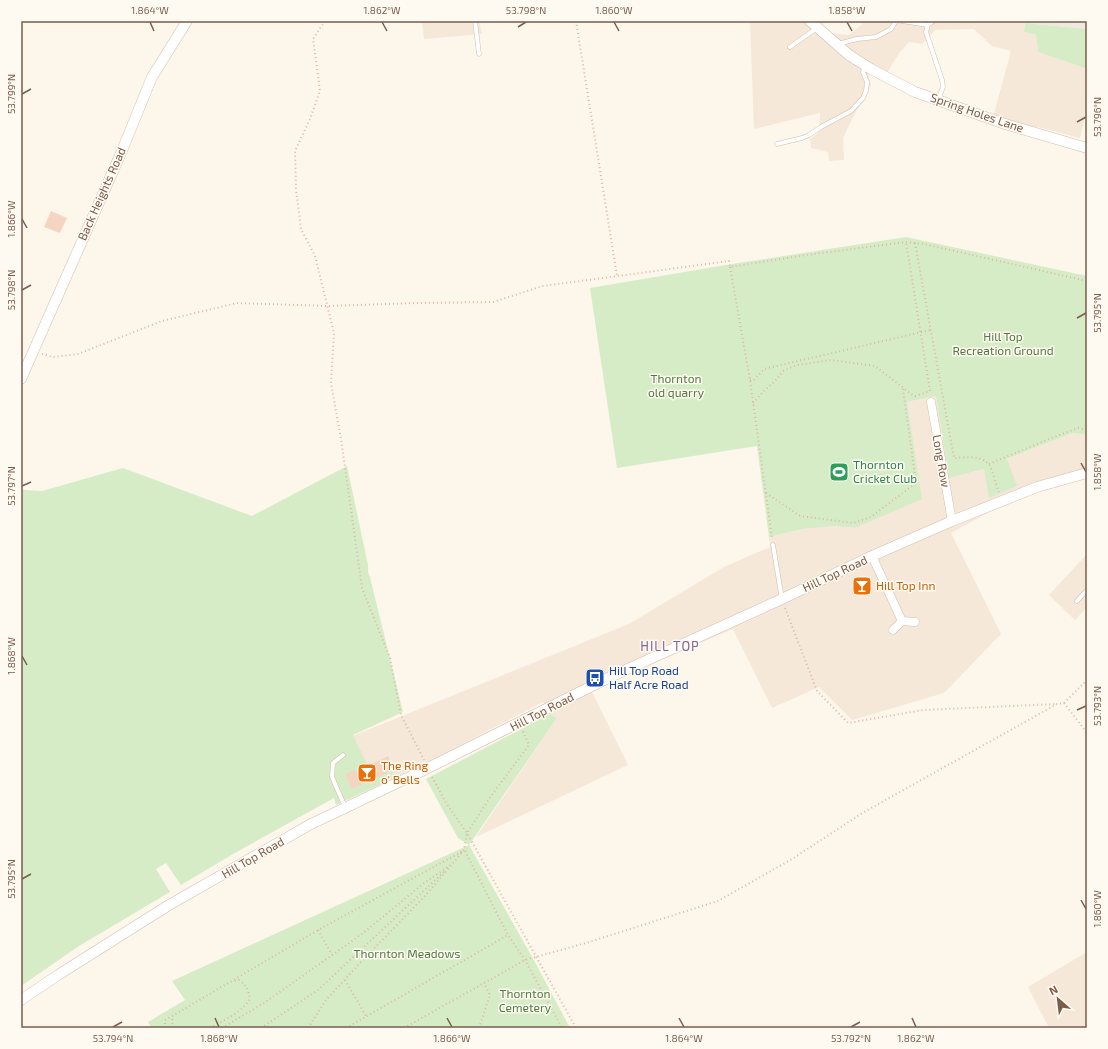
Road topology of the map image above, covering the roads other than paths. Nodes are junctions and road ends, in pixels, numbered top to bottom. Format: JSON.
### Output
{"nodes":[{"id":1,"x":188,"y":21,"type":"edge"},
{"id":2,"x":475,"y":21,"type":"edge"},
{"id":3,"x":896,"y":21,"type":"edge"},
{"id":4,"x":902,"y":21,"type":"edge"},
{"id":5,"x":933,"y":21,"type":"edge"},
{"id":6,"x":814,"y":24,"type":"edge"},
{"id":7,"x":928,"y":25,"type":"junction"},
{"id":8,"x":837,"y":44,"type":"junction"},
{"id":9,"x":790,"y":47,"type":"dead end"},
{"id":10,"x":479,"y":54,"type":"dead end"},
{"id":11,"x":868,"y":67,"type":"junction"},
{"id":12,"x":938,"y":100,"type":"junction"},
{"id":13,"x":776,"y":144,"type":"dead end"},
{"id":14,"x":1087,"y":148,"type":"edge"},
{"id":15,"x":22,"y":374,"type":"edge"},
{"id":16,"x":931,"y":402,"type":"dead end"},
{"id":17,"x":1087,"y":473,"type":"edge"},
{"id":18,"x":952,"y":521,"type":"junction"},
{"id":19,"x":773,"y":545,"type":"road end"},
{"id":20,"x":872,"y":556,"type":"junction"},
{"id":21,"x":1087,"y":590,"type":"edge"},
{"id":22,"x":782,"y":599,"type":"junction"},
{"id":23,"x":1077,"y":601,"type":"dead end"},
{"id":24,"x":902,"y":621,"type":"junction"},
{"id":25,"x":915,"y":622,"type":"dead end"},
{"id":26,"x":893,"y":630,"type":"dead end"},
{"id":27,"x":343,"y":755,"type":"dead end"},
{"id":28,"x":345,"y":808,"type":"junction"},
{"id":29,"x":21,"y":1000,"type":"edge"}],
"edges":[{"from":1,"to":15,"type":"street","name":"Back Heights Road"},
{"from":2,"to":10,"type":"lane"},
{"from":3,"to":8,"type":"lane"},
{"from":4,"to":7,"type":"lane"},
{"from":5,"to":7,"type":"lane"},
{"from":6,"to":8,"type":"street","name":"Spring Holes Lane"},
{"from":6,"to":9,"type":"lane"},
{"from":7,"to":12,"type":"lane"},
{"from":8,"to":11,"type":"street","name":"Spring Holes Lane"},
{"from":11,"to":12,"type":"street","name":"Spring Holes Lane"},
{"from":11,"to":13,"type":"lane"},
{"from":12,"to":14,"type":"street","name":"Spring Holes Lane"},
{"from":16,"to":18,"type":"street","name":"Long Row"},
{"from":17,"to":18,"type":"street","name":"Hill Top Road"},
{"from":18,"to":20,"type":"street","name":"Hill Top Road"},
{"from":19,"to":22,"type":"lane"},
{"from":20,"to":22,"type":"street","name":"Hill Top Road"},
{"from":20,"to":24,"type":"street"},
{"from":21,"to":23,"type":"lane"},
{"from":22,"to":28,"type":"street","name":"Hill Top Road"},
{"from":24,"to":25,"type":"street"},
{"from":24,"to":26,"type":"street"},
{"from":27,"to":28,"type":"lane"},
{"from":28,"to":29,"type":"street","name":"Hill Top Road"}]}
